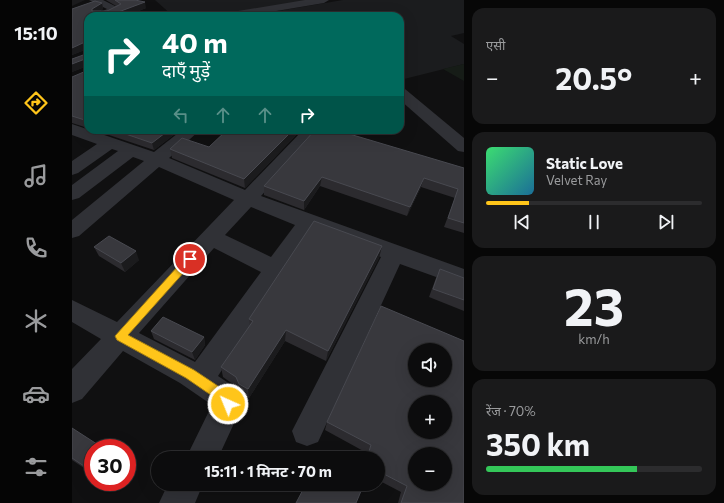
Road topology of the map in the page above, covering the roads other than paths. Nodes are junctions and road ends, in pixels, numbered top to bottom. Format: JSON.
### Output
{"nodes":[{"id":1,"x":324,"y":0,"type":"edge"},
{"id":2,"x":95,"y":1,"type":"edge"},
{"id":3,"x":84,"y":6,"type":"edge"},
{"id":4,"x":109,"y":12,"type":"edge"},
{"id":5,"x":250,"y":12,"type":"edge"},
{"id":6,"x":404,"y":95,"type":"edge"},
{"id":7,"x":79,"y":131,"type":"edge"},
{"id":8,"x":88,"y":134,"type":"edge"},
{"id":9,"x":187,"y":134,"type":"edge"},
{"id":10,"x":308,"y":134,"type":"edge"},
{"id":11,"x":111,"y":142,"type":"junction"},
{"id":12,"x":72,"y":143,"type":"edge"},
{"id":13,"x":464,"y":147,"type":"edge"},
{"id":14,"x":131,"y":150,"type":"junction"},
{"id":15,"x":156,"y":159,"type":"junction"},
{"id":16,"x":72,"y":169,"type":"edge"},
{"id":17,"x":72,"y":194,"type":"edge"},
{"id":18,"x":247,"y":198,"type":"junction"},
{"id":19,"x":308,"y":222,"type":"junction"},
{"id":20,"x":72,"y":231,"type":"edge"},
{"id":21,"x":210,"y":237,"type":"junction"},
{"id":22,"x":395,"y":252,"type":"junction"},
{"id":23,"x":276,"y":269,"type":"junction"},
{"id":24,"x":464,"y":278,"type":"edge"},
{"id":25,"x":72,"y":310,"type":"edge"},
{"id":26,"x":120,"y":336,"type":"junction"},
{"id":27,"x":199,"y":380,"type":"junction"},
{"id":28,"x":72,"y":389,"type":"edge"},
{"id":29,"x":307,"y":431,"type":"dead end"},
{"id":30,"x":205,"y":451,"type":"edge"},
{"id":31,"x":183,"y":491,"type":"edge"},
{"id":32,"x":176,"y":503,"type":"edge"}],
"edges":[{"from":1,"to":5,"type":"street"},
{"from":2,"to":3,"type":"street"},
{"from":2,"to":4,"type":"street"},
{"from":6,"to":13,"type":"street"},
{"from":7,"to":12,"type":"street"},
{"from":8,"to":11,"type":"street"},
{"from":9,"to":15,"type":"street"},
{"from":10,"to":18,"type":"street"},
{"from":11,"to":14,"type":"street"},
{"from":11,"to":16,"type":"street"},
{"from":14,"to":15,"type":"street"},
{"from":14,"to":17,"type":"street"},
{"from":15,"to":18,"type":"street"},
{"from":15,"to":20,"type":"street"},
{"from":18,"to":19,"type":"street"},
{"from":18,"to":21,"type":"street"},
{"from":19,"to":22,"type":"street"},
{"from":19,"to":23,"type":"street"},
{"from":21,"to":23,"type":"street"},
{"from":21,"to":26,"type":"street"},
{"from":22,"to":24,"type":"street"},
{"from":22,"to":29,"type":"street"},
{"from":23,"to":27,"type":"street"},
{"from":25,"to":26,"type":"street"},
{"from":26,"to":27,"type":"street"},
{"from":26,"to":28,"type":"street"},
{"from":27,"to":30,"type":"street"},
{"from":31,"to":32,"type":"street"}]}
